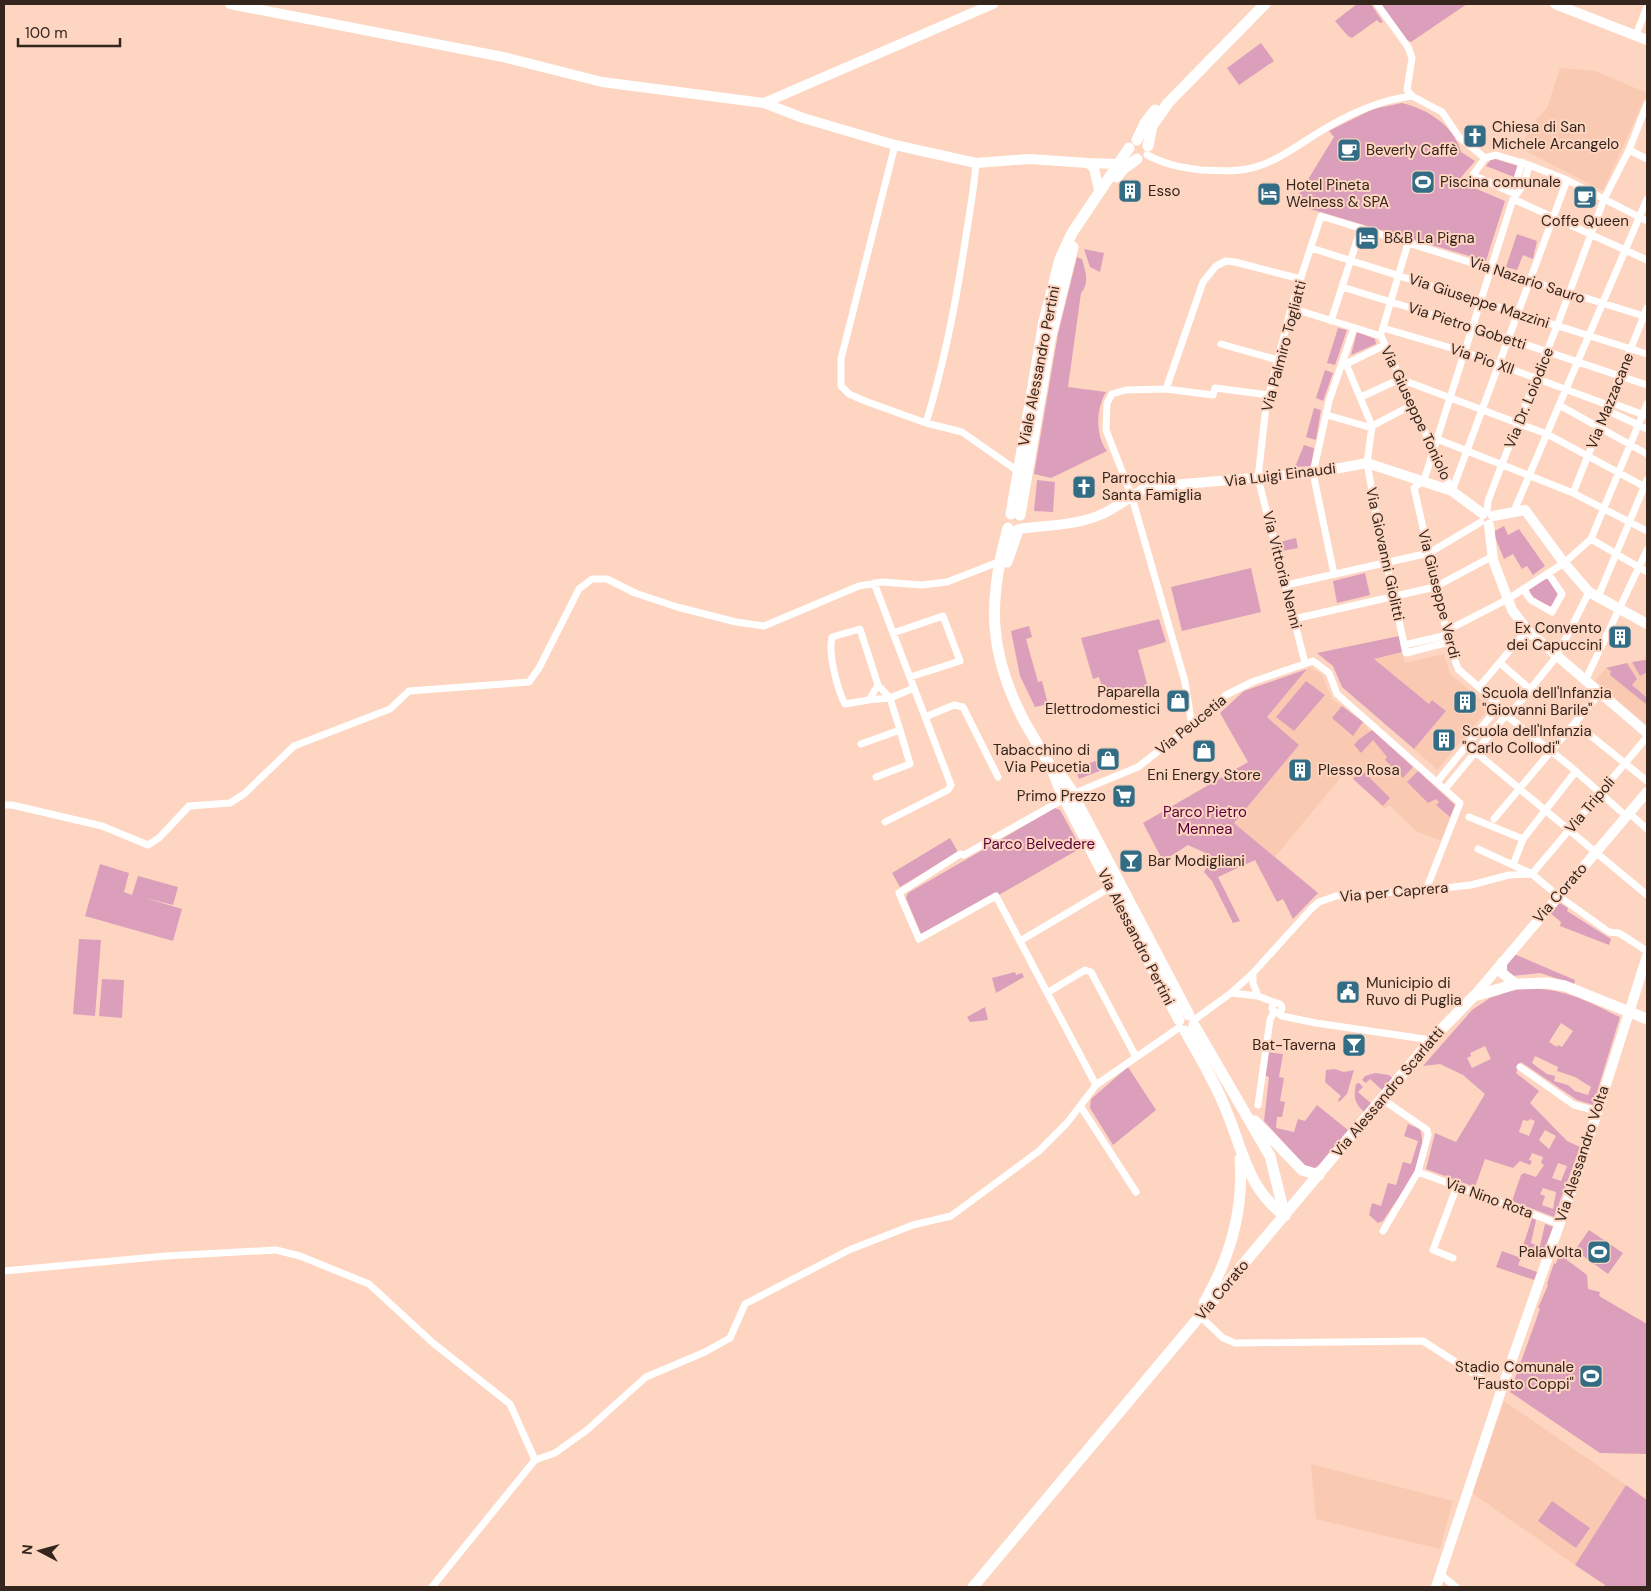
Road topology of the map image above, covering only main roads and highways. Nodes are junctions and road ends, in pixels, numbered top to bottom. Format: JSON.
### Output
{"nodes":[{"id":1,"x":230,"y":4,"type":"edge"},
{"id":2,"x":993,"y":4,"type":"edge"},
{"id":3,"x":1256,"y":4,"type":"edge"},
{"id":4,"x":1265,"y":4,"type":"edge"},
{"id":5,"x":1555,"y":4,"type":"edge"},
{"id":6,"x":1647,"y":40,"type":"edge"},
{"id":7,"x":764,"y":103,"type":"junction"},
{"id":8,"x":1133,"y":144,"type":"junction"},
{"id":9,"x":1144,"y":153,"type":"junction"},
{"id":10,"x":1088,"y":163,"type":"junction"},
{"id":11,"x":1118,"y":164,"type":"junction"},
{"id":12,"x":1099,"y":190,"type":"junction"},
{"id":13,"x":1017,"y":515,"type":"junction"},
{"id":14,"x":1487,"y":518,"type":"junction"},
{"id":15,"x":1043,"y":526,"type":"junction"},
{"id":16,"x":1015,"y":529,"type":"junction"},
{"id":17,"x":1646,"y":620,"type":"edge"},
{"id":18,"x":1647,"y":735,"type":"edge"},
{"id":19,"x":1647,"y":792,"type":"edge"},
{"id":20,"x":1069,"y":796,"type":"junction"},
{"id":21,"x":1647,"y":956,"type":"edge"},
{"id":22,"x":1502,"y":962,"type":"junction"},
{"id":23,"x":1516,"y":984,"type":"junction"},
{"id":24,"x":1474,"y":996,"type":"junction"},
{"id":25,"x":1629,"y":1011,"type":"junction"},
{"id":26,"x":1647,"y":1019,"type":"edge"},
{"id":27,"x":1187,"y":1023,"type":"junction"},
{"id":28,"x":1239,"y":1104,"type":"junction"},
{"id":29,"x":1240,"y":1152,"type":"junction"},
{"id":30,"x":1319,"y":1175,"type":"junction"},
{"id":31,"x":1285,"y":1216,"type":"junction"},
{"id":32,"x":1190,"y":1329,"type":"junction"},
{"id":33,"x":973,"y":1587,"type":"edge"},
{"id":34,"x":1436,"y":1587,"type":"edge"}],
"edges":[{"from":1,"to":7,"type":"main road"},
{"from":2,"to":7,"type":"main road"},
{"from":3,"to":8,"type":"main road","name":"Viale Alessandro Pertini"},
{"from":4,"to":9,"type":"main road"},
{"from":5,"to":6,"type":"main road"},
{"from":7,"to":10,"type":"main road"},
{"from":8,"to":9,"type":"main road"},
{"from":8,"to":9,"type":"main road"},
{"from":8,"to":11,"type":"main road","name":"Viale Alessandro Pertini"},
{"from":9,"to":13,"type":"main road","name":"Viale Alessandro Pertini"},
{"from":10,"to":11,"type":"main road"},
{"from":10,"to":12,"type":"main road"},
{"from":11,"to":12,"type":"main road","name":"Viale Alessandro Pertini"},
{"from":12,"to":13,"type":"main road","name":"Viale Alessandro Pertini"},
{"from":13,"to":15,"type":"main road"},
{"from":13,"to":16,"type":"main road","name":"Viale Alessandro Pertini"},
{"from":14,"to":15,"type":"main road","name":"Via Luigi Einaudi"},
{"from":14,"to":17,"type":"main road"},
{"from":14,"to":18,"type":"main road"},
{"from":15,"to":16,"type":"main road","name":"Via Luigi Einaudi"},
{"from":16,"to":20,"type":"main road","name":"Viale Alessandro Pertini"},
{"from":16,"to":20,"type":"main road","name":"Viale Alessandro Pertini"},
{"from":19,"to":22,"type":"main road","name":"Via Corato"},
{"from":20,"to":27,"type":"main road","name":"Via Alessandro Pertini"},
{"from":20,"to":27,"type":"main road","name":"Via Alessandro Pertini"},
{"from":21,"to":25,"type":"main road","name":"Via Alessandro Volta"},
{"from":22,"to":23,"type":"main road"},
{"from":22,"to":24,"type":"main road","name":"Via Corato"},
{"from":23,"to":24,"type":"main road","name":"Via Alessandro Scarlatti"},
{"from":23,"to":25,"type":"main road","name":"Via Alessandro Scarlatti"},
{"from":24,"to":30,"type":"main road","name":"Via Alessandro Scarlatti"},
{"from":25,"to":26,"type":"main road","name":"Via Alessandro Scarlatti"},
{"from":25,"to":34,"type":"main road","name":"Via Alessandro Volta"},
{"from":27,"to":28,"type":"main road","name":"Via Alessandro Pertini"},
{"from":27,"to":29,"type":"main road","name":"Via Alessandro Pertini"},
{"from":28,"to":30,"type":"main road"},
{"from":28,"to":31,"type":"main road","name":"Via Alessandro Pertini"},
{"from":29,"to":31,"type":"main road","name":"Via Alessandro Pertini"},
{"from":29,"to":32,"type":"main road"},
{"from":30,"to":31,"type":"main road","name":"Via Alessandro Scarlatti"},
{"from":31,"to":32,"type":"main road","name":"Via Corato"},
{"from":32,"to":33,"type":"main road","name":"Via Corato"}]}
